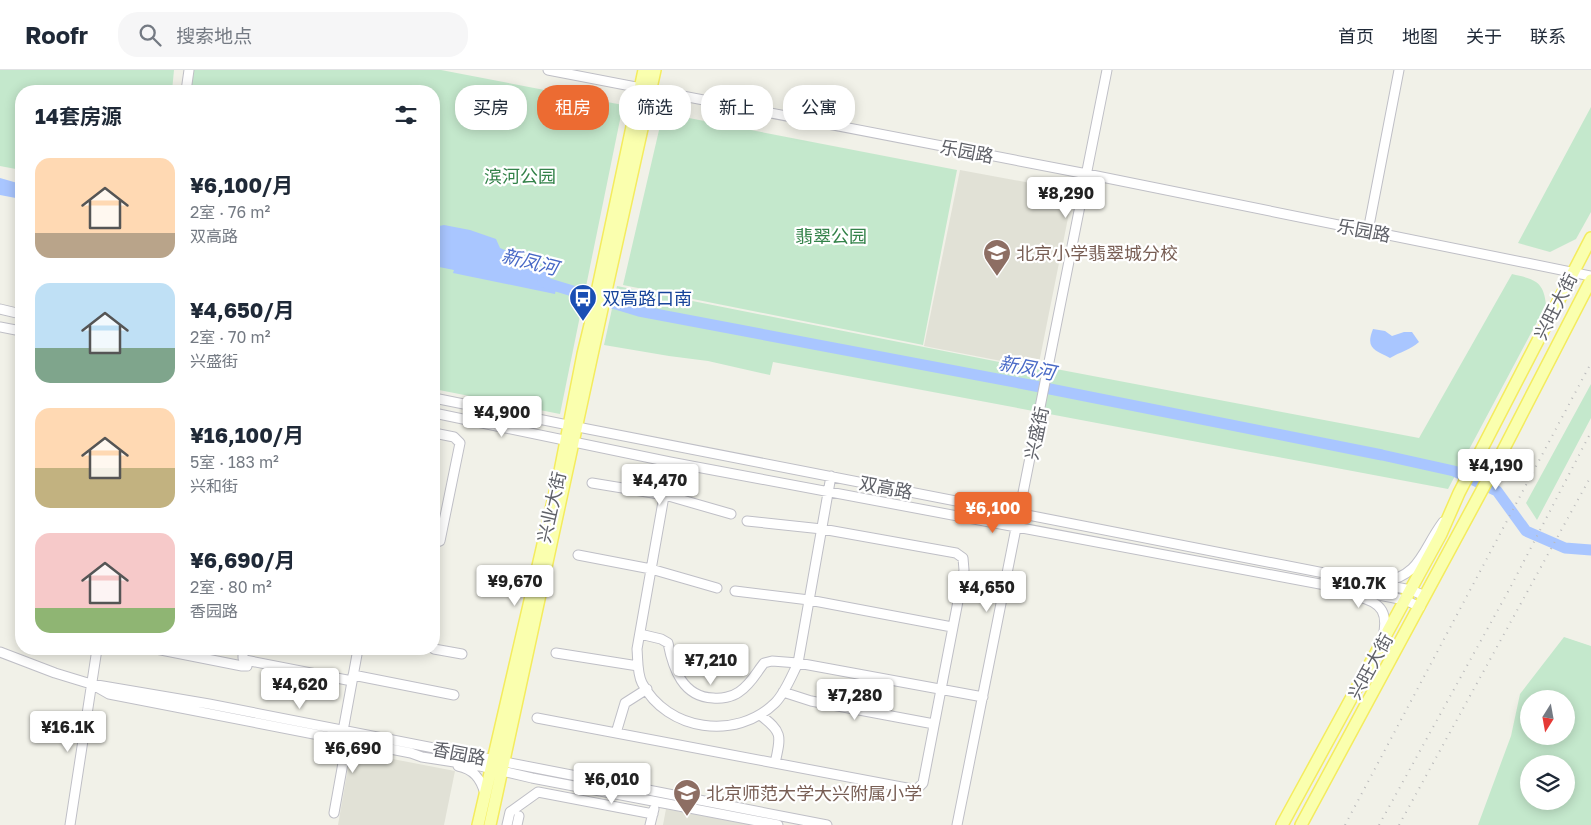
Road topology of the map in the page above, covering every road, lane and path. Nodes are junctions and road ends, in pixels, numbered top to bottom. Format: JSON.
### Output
{"nodes":[{"id":1,"x":189,"y":70,"type":"edge"},
{"id":2,"x":548,"y":70,"type":"edge"},
{"id":3,"x":644,"y":70,"type":"edge"},
{"id":4,"x":656,"y":70,"type":"edge"},
{"id":5,"x":1107,"y":70,"type":"edge"},
{"id":6,"x":1398,"y":70,"type":"edge"},
{"id":7,"x":187,"y":85,"type":"edge"},
{"id":8,"x":625,"y":85,"type":"edge"},
{"id":9,"x":645,"y":85,"type":"edge"},
{"id":10,"x":647,"y":85,"type":"edge"},
{"id":11,"x":691,"y":98,"type":"edge"},
{"id":12,"x":636,"y":130,"type":"edge"},
{"id":13,"x":1087,"y":174,"type":"junction"},
{"id":14,"x":1368,"y":231,"type":"junction"},
{"id":15,"x":1591,"y":238,"type":"edge"},
{"id":16,"x":1572,"y":272,"type":"junction"},
{"id":17,"x":1591,"y":276,"type":"edge"},
{"id":18,"x":1591,"y":280,"type":"edge"},
{"id":19,"x":0,"y":309,"type":"edge"},
{"id":20,"x":15,"y":313,"type":"edge"},
{"id":21,"x":0,"y":327,"type":"edge"},
{"id":22,"x":15,"y":330,"type":"edge"},
{"id":23,"x":440,"y":399,"type":"edge"},
{"id":24,"x":520,"y":403,"type":"dead end"},
{"id":25,"x":440,"y":414,"type":"edge"},
{"id":26,"x":519,"y":416,"type":"junction"},
{"id":27,"x":573,"y":427,"type":"junction"},
{"id":28,"x":440,"y":434,"type":"edge"},
{"id":29,"x":570,"y":440,"type":"junction"},
{"id":30,"x":670,"y":462,"type":"junction"},
{"id":31,"x":831,"y":476,"type":"junction"},
{"id":32,"x":592,"y":483,"type":"dead end"},
{"id":33,"x":828,"y":492,"type":"junction"},
{"id":34,"x":665,"y":495,"type":"junction"},
{"id":35,"x":1020,"y":512,"type":"junction"},
{"id":36,"x":732,"y":514,"type":"dead end"},
{"id":37,"x":1449,"y":514,"type":"junction"},
{"id":38,"x":747,"y":521,"type":"dead end"},
{"id":39,"x":1016,"y":527,"type":"junction"},
{"id":40,"x":822,"y":529,"type":"junction"},
{"id":41,"x":440,"y":541,"type":"edge"},
{"id":42,"x":578,"y":555,"type":"dead end"},
{"id":43,"x":652,"y":569,"type":"junction"},
{"id":44,"x":1421,"y":570,"type":"junction"},
{"id":45,"x":1435,"y":577,"type":"junction"},
{"id":46,"x":1375,"y":582,"type":"junction"},
{"id":47,"x":1324,"y":585,"type":"junction"},
{"id":48,"x":717,"y":588,"type":"dead end"},
{"id":49,"x":735,"y":591,"type":"dead end"},
{"id":50,"x":1408,"y":595,"type":"junction"},
{"id":51,"x":1425,"y":596,"type":"junction"},
{"id":52,"x":809,"y":600,"type":"junction"},
{"id":53,"x":1420,"y":607,"type":"junction"},
{"id":54,"x":952,"y":627,"type":"junction"},
{"id":55,"x":640,"y":634,"type":"junction"},
{"id":56,"x":1384,"y":639,"type":"junction"},
{"id":57,"x":1402,"y":640,"type":"junction"},
{"id":58,"x":440,"y":649,"type":"edge"},
{"id":59,"x":0,"y":652,"type":"edge"},
{"id":60,"x":556,"y":653,"type":"dead end"},
{"id":61,"x":462,"y":654,"type":"dead end"},
{"id":62,"x":96,"y":655,"type":"edge"},
{"id":63,"x":186,"y":655,"type":"edge"},
{"id":64,"x":243,"y":655,"type":"edge"},
{"id":65,"x":357,"y":655,"type":"edge"},
{"id":66,"x":248,"y":661,"type":"junction"},
{"id":67,"x":798,"y":663,"type":"junction"},
{"id":68,"x":638,"y":666,"type":"junction"},
{"id":69,"x":353,"y":678,"type":"junction"},
{"id":70,"x":91,"y":684,"type":"junction"},
{"id":71,"x":647,"y":689,"type":"junction"},
{"id":72,"x":940,"y":690,"type":"junction"},
{"id":73,"x":783,"y":692,"type":"junction"},
{"id":74,"x":454,"y":695,"type":"dead end"},
{"id":75,"x":983,"y":697,"type":"junction"},
{"id":76,"x":760,"y":715,"type":"junction"},
{"id":77,"x":537,"y":718,"type":"dead end"},
{"id":78,"x":934,"y":724,"type":"junction"},
{"id":79,"x":616,"y":733,"type":"junction"},
{"id":80,"x":346,"y":734,"type":"junction"},
{"id":81,"x":446,"y":762,"type":"junction"},
{"id":82,"x":775,"y":764,"type":"junction"},
{"id":83,"x":498,"y":765,"type":"junction"},
{"id":84,"x":485,"y":794,"type":"junction"},
{"id":85,"x":655,"y":801,"type":"junction"},
{"id":86,"x":334,"y":813,"type":"dead end"},
{"id":87,"x":653,"y":814,"type":"junction"},
{"id":88,"x":70,"y":825,"type":"edge"},
{"id":89,"x":478,"y":825,"type":"edge"},
{"id":90,"x":490,"y":825,"type":"edge"},
{"id":91,"x":507,"y":825,"type":"edge"},
{"id":92,"x":650,"y":825,"type":"edge"},
{"id":93,"x":778,"y":825,"type":"edge"},
{"id":94,"x":828,"y":825,"type":"edge"},
{"id":95,"x":957,"y":825,"type":"edge"},
{"id":96,"x":1282,"y":825,"type":"edge"},
{"id":97,"x":1301,"y":825,"type":"edge"}],
"edges":[{"from":1,"to":7,"type":"street"},
{"from":2,"to":8,"type":"street","name":"乐园路"},
{"from":3,"to":9,"type":"main road","name":"兴业大街"},
{"from":4,"to":10,"type":"main road","name":"兴业大街"},
{"from":5,"to":13,"type":"street","name":"兴盛街"},
{"from":6,"to":14,"type":"street"},
{"from":11,"to":13,"type":"street","name":"乐园路"},
{"from":12,"to":27,"type":"main road","name":"兴业大街"},
{"from":13,"to":14,"type":"street","name":"乐园路"},
{"from":13,"to":35,"type":"street","name":"兴盛街"},
{"from":14,"to":16,"type":"street","name":"乐园路"},
{"from":15,"to":16,"type":"main road","name":"兴旺大街"},
{"from":16,"to":17,"type":"street","name":"乐园路"},
{"from":16,"to":37,"type":"main road","name":"兴旺大街"},
{"from":18,"to":45,"type":"main road","name":"兴旺大街"},
{"from":19,"to":20,"type":"street"},
{"from":21,"to":22,"type":"street"},
{"from":23,"to":26,"type":"street","name":"双高路"},
{"from":24,"to":26,"type":"street"},
{"from":25,"to":29,"type":"street","name":"双高路"},
{"from":26,"to":27,"type":"street","name":"双高路"},
{"from":27,"to":29,"type":"main road","name":"兴业大街"},
{"from":27,"to":31,"type":"street","name":"双高路"},
{"from":28,"to":41,"type":"street"},
{"from":29,"to":30,"type":"street","name":"双高路"},
{"from":29,"to":83,"type":"main road","name":"兴业大街"},
{"from":30,"to":33,"type":"street","name":"双高路"},
{"from":30,"to":34,"type":"street"},
{"from":31,"to":33,"type":"street"},
{"from":31,"to":35,"type":"street","name":"双高路"},
{"from":32,"to":34,"type":"street"},
{"from":33,"to":39,"type":"street","name":"双高路"},
{"from":33,"to":40,"type":"street"},
{"from":34,"to":36,"type":"street"},
{"from":34,"to":43,"type":"street"},
{"from":35,"to":39,"type":"street","name":"兴盛街"},
{"from":35,"to":46,"type":"street","name":"双高路"},
{"from":37,"to":44,"type":"main road","name":"兴旺大街"},
{"from":37,"to":46,"type":"street"},
{"from":38,"to":40,"type":"street"},
{"from":39,"to":47,"type":"street","name":"双高路"},
{"from":39,"to":75,"type":"street","name":"兴盛街"},
{"from":40,"to":52,"type":"street"},
{"from":40,"to":54,"type":"street"},
{"from":42,"to":43,"type":"street"},
{"from":43,"to":48,"type":"street"},
{"from":43,"to":55,"type":"street"},
{"from":44,"to":45,"type":"main road"},
{"from":44,"to":50,"type":"main road","name":"兴旺大街"},
{"from":45,"to":51,"type":"main road","name":"兴旺大街"},
{"from":46,"to":50,"type":"street","name":"双高路"},
{"from":47,"to":50,"type":"street","name":"双高路"},
{"from":47,"to":56,"type":"street"},
{"from":49,"to":52,"type":"street"},
{"from":50,"to":51,"type":"street","name":"双高路"},
{"from":50,"to":53,"type":"street","name":"双高路"},
{"from":50,"to":56,"type":"main road","name":"兴旺大街"},
{"from":51,"to":53,"type":"main road","name":"兴旺大街"},
{"from":52,"to":54,"type":"street"},
{"from":52,"to":67,"type":"street"},
{"from":53,"to":57,"type":"main road","name":"兴旺大街"},
{"from":54,"to":72,"type":"street"},
{"from":55,"to":67,"type":"street"},
{"from":55,"to":68,"type":"street"},
{"from":56,"to":57,"type":"main road"},
{"from":56,"to":96,"type":"main road","name":"兴旺大街"},
{"from":57,"to":97,"type":"main road","name":"兴旺大街"},
{"from":58,"to":61,"type":"street"},
{"from":59,"to":70,"type":"street","name":"香园路"},
{"from":60,"to":68,"type":"street"},
{"from":62,"to":70,"type":"street"},
{"from":63,"to":66,"type":"street"},
{"from":64,"to":66,"type":"street"},
{"from":65,"to":69,"type":"street"},
{"from":66,"to":69,"type":"street"},
{"from":67,"to":72,"type":"street"},
{"from":67,"to":73,"type":"street"},
{"from":68,"to":71,"type":"street"},
{"from":69,"to":74,"type":"street"},
{"from":69,"to":80,"type":"street"},
{"from":70,"to":80,"type":"street","name":"香园路"},
{"from":70,"to":88,"type":"street"},
{"from":71,"to":76,"type":"street"},
{"from":71,"to":79,"type":"street"},
{"from":72,"to":75,"type":"street"},
{"from":72,"to":78,"type":"street"},
{"from":73,"to":76,"type":"street"},
{"from":73,"to":78,"type":"street"},
{"from":75,"to":95,"type":"street","name":"兴盛街"},
{"from":76,"to":82,"type":"street"},
{"from":77,"to":79,"type":"street"},
{"from":78,"to":82,"type":"street"},
{"from":79,"to":82,"type":"street"},
{"from":80,"to":81,"type":"street","name":"香园路"},
{"from":80,"to":83,"type":"street","name":"香园路"},
{"from":80,"to":86,"type":"street"},
{"from":81,"to":83,"type":"street","name":"香园路"},
{"from":81,"to":84,"type":"street"},
{"from":83,"to":84,"type":"main road","name":"兴业大街"},
{"from":83,"to":85,"type":"street","name":"香园路"},
{"from":83,"to":90,"type":"main road","name":"兴业大街"},
{"from":83,"to":94,"type":"street","name":"香园路"},
{"from":84,"to":89,"type":"main road","name":"兴业大街"},
{"from":85,"to":87,"type":"street"},
{"from":85,"to":93,"type":"street","name":"香园路"},
{"from":87,"to":91,"type":"street"},
{"from":87,"to":92,"type":"street"}]}
